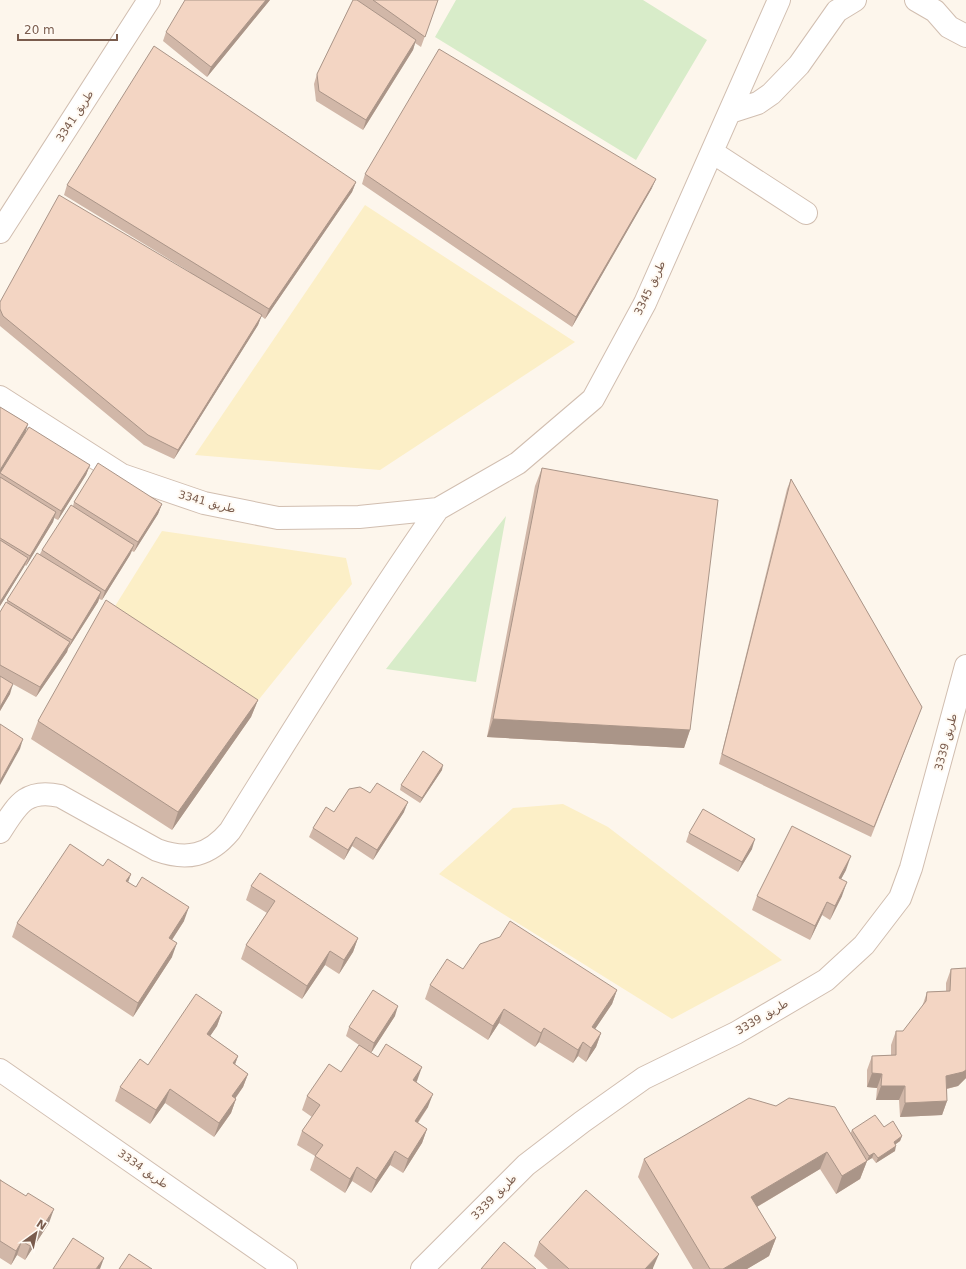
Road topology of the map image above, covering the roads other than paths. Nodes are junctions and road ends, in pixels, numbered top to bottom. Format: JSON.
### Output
{"nodes":[{"id":1,"x":149,"y":0,"type":"edge"},
{"id":2,"x":779,"y":0,"type":"edge"},
{"id":3,"x":855,"y":0,"type":"edge"},
{"id":4,"x":916,"y":0,"type":"edge"},
{"id":5,"x":966,"y":36,"type":"edge"},
{"id":6,"x":730,"y":112,"type":"junction"},
{"id":7,"x":712,"y":152,"type":"junction"},
{"id":8,"x":806,"y":213,"type":"dead end"},
{"id":9,"x":0,"y":232,"type":"edge"},
{"id":10,"x":0,"y":397,"type":"edge"},
{"id":11,"x":438,"y":509,"type":"junction"},
{"id":12,"x":966,"y":666,"type":"edge"},
{"id":13,"x":0,"y":832,"type":"edge"},
{"id":14,"x":0,"y":1070,"type":"edge"},
{"id":15,"x":286,"y":1269,"type":"edge"},
{"id":16,"x":422,"y":1269,"type":"edge"}],
"edges":[{"from":1,"to":9,"type":"street","name":"طريق 3341"},
{"from":2,"to":6,"type":"street","name":"طريق 3345"},
{"from":3,"to":6,"type":"street"},
{"from":4,"to":5,"type":"street"},
{"from":6,"to":7,"type":"street","name":"طريق 3345"},
{"from":7,"to":8,"type":"street"},
{"from":7,"to":11,"type":"street","name":"طريق 3345"},
{"from":10,"to":11,"type":"street","name":"طريق 3341"},
{"from":11,"to":13,"type":"street"},
{"from":12,"to":16,"type":"street","name":"طريق 3339"},
{"from":14,"to":15,"type":"street","name":"طريق 3334"}]}
